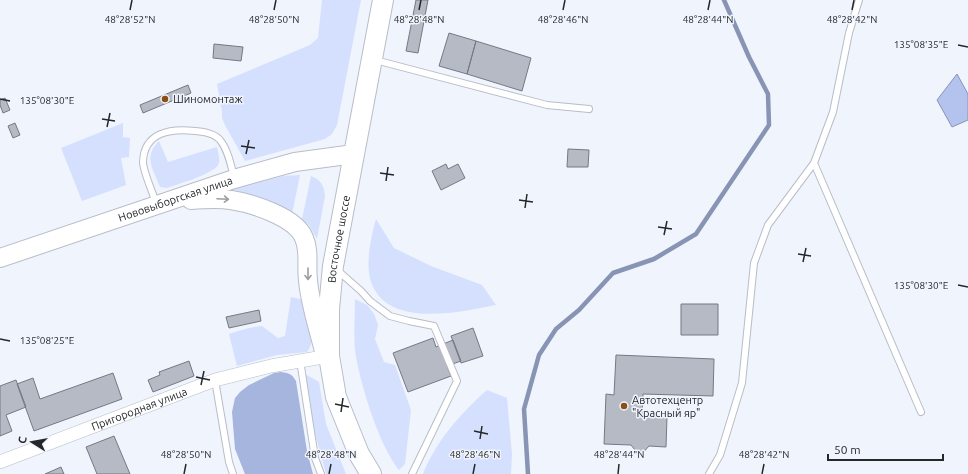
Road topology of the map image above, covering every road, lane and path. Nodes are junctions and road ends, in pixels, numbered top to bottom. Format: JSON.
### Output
{"nodes":[{"id":1,"x":383,"y":0,"type":"edge"},
{"id":2,"x":859,"y":0,"type":"edge"},
{"id":3,"x":372,"y":59,"type":"junction"},
{"id":4,"x":589,"y":109,"type":"dead end"},
{"id":5,"x":354,"y":154,"type":"junction"},
{"id":6,"x":814,"y":163,"type":"junction"},
{"id":7,"x":234,"y":179,"type":"junction"},
{"id":8,"x":157,"y":206,"type":"junction"},
{"id":9,"x":0,"y":256,"type":"edge"},
{"id":10,"x":333,"y":266,"type":"junction"},
{"id":11,"x":327,"y":356,"type":"junction"},
{"id":12,"x":300,"y":360,"type":"junction"},
{"id":13,"x":215,"y":380,"type":"junction"},
{"id":14,"x":921,"y":412,"type":"dead end"},
{"id":15,"x":0,"y":462,"type":"edge"},
{"id":16,"x":234,"y":474,"type":"edge"},
{"id":17,"x":321,"y":474,"type":"edge"},
{"id":18,"x":371,"y":474,"type":"edge"},
{"id":19,"x":412,"y":474,"type":"edge"},
{"id":20,"x":709,"y":474,"type":"edge"}],
"edges":[{"from":1,"to":3,"type":"main road","name":"Восточное шоссе"},
{"from":2,"to":6,"type":"lane"},
{"from":3,"to":4,"type":"lane"},
{"from":3,"to":5,"type":"main road","name":"Восточное шоссе"},
{"from":5,"to":7,"type":"street","name":"Нововыборгская улица"},
{"from":5,"to":10,"type":"main road","name":"Восточное шоссе"},
{"from":6,"to":14,"type":"lane"},
{"from":6,"to":20,"type":"lane"},
{"from":7,"to":8,"type":"street","name":"Нововыборгская улица"},
{"from":7,"to":8,"type":"lane"},
{"from":8,"to":9,"type":"street","name":"Нововыборгская улица"},
{"from":8,"to":11,"type":"street","one_way":true},
{"from":10,"to":11,"type":"main road","name":"Восточное шоссе"},
{"from":10,"to":19,"type":"lane"},
{"from":11,"to":12,"type":"street","name":"Пригородная улица"},
{"from":11,"to":18,"type":"main road","name":"Восточное шоссе"},
{"from":12,"to":13,"type":"street","name":"Пригородная улица"},
{"from":12,"to":17,"type":"lane"},
{"from":13,"to":15,"type":"street","name":"Пригородная улица"},
{"from":13,"to":16,"type":"lane"}]}
